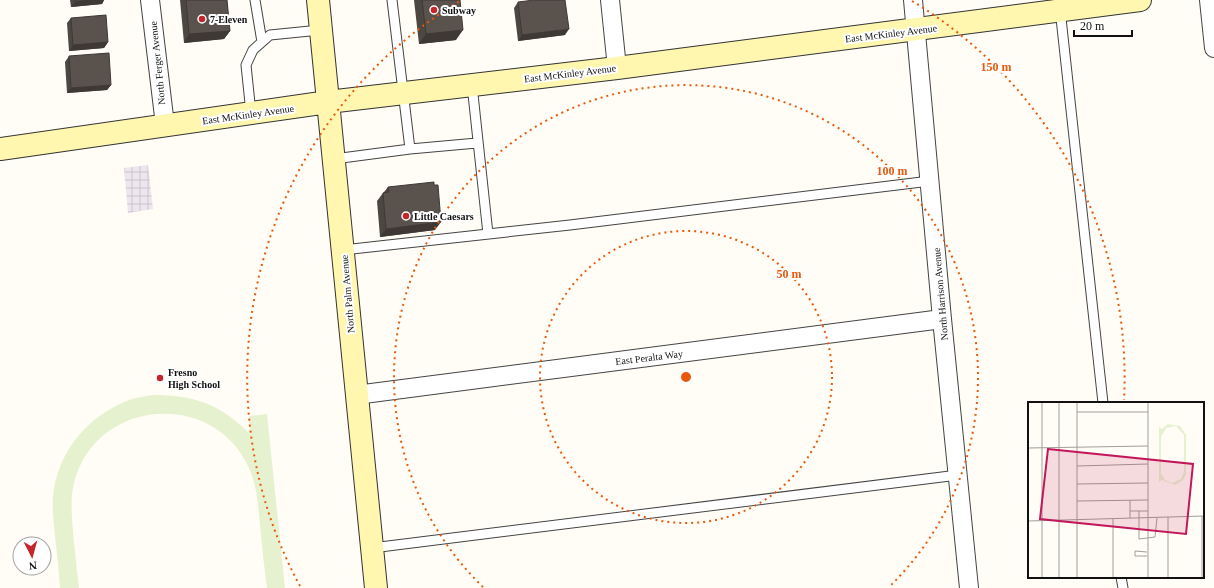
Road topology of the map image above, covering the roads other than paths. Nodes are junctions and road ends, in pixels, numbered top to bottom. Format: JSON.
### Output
{"nodes":[{"id":1,"x":150,"y":0,"type":"edge"},
{"id":2,"x":255,"y":0,"type":"edge"},
{"id":3,"x":318,"y":0,"type":"edge"},
{"id":4,"x":392,"y":0,"type":"edge"},
{"id":5,"x":610,"y":0,"type":"edge"},
{"id":6,"x":913,"y":0,"type":"edge"},
{"id":7,"x":1140,"y":0,"type":"edge"},
{"id":8,"x":1209,"y":0,"type":"edge"},
{"id":9,"x":1060,"y":5,"type":"edge"},
{"id":10,"x":320,"y":30,"type":"junction"},
{"id":11,"x":916,"y":30,"type":"junction"},
{"id":12,"x":262,"y":42,"type":"junction"},
{"id":13,"x":1214,"y":48,"type":"edge"},
{"id":14,"x":617,"y":68,"type":"junction"},
{"id":15,"x":472,"y":85,"type":"junction"},
{"id":16,"x":404,"y":94,"type":"junction"},
{"id":17,"x":328,"y":102,"type":"junction"},
{"id":18,"x":251,"y":113,"type":"junction"},
{"id":19,"x":164,"y":126,"type":"junction"},
{"id":20,"x":478,"y":143,"type":"junction"},
{"id":21,"x":0,"y":149,"type":"edge"},
{"id":22,"x":410,"y":149,"type":"junction"},
{"id":23,"x":333,"y":159,"type":"junction"},
{"id":24,"x":930,"y":181,"type":"junction"},
{"id":25,"x":488,"y":234,"type":"junction"},
{"id":26,"x":343,"y":250,"type":"junction"},
{"id":27,"x":942,"y":319,"type":"junction"},
{"id":28,"x":356,"y":395,"type":"junction"},
{"id":29,"x":1103,"y":402,"type":"edge"},
{"id":30,"x":958,"y":475,"type":"junction"},
{"id":31,"x":372,"y":548,"type":"junction"},
{"id":32,"x":1122,"y":578,"type":"edge"},
{"id":33,"x":376,"y":588,"type":"edge"},
{"id":34,"x":969,"y":588,"type":"edge"},
{"id":35,"x":1123,"y":588,"type":"edge"}],
"edges":[{"from":1,"to":19,"type":"street","name":"North Ferger Avenue"},
{"from":2,"to":12,"type":"lane"},
{"from":3,"to":10,"type":"main road","name":"North Palm Avenue"},
{"from":4,"to":16,"type":"lane"},
{"from":5,"to":14,"type":"street"},
{"from":6,"to":11,"type":"street","name":"North Harrison Avenue"},
{"from":7,"to":9,"type":"main road","name":"East McKinley Avenue"},
{"from":8,"to":13,"type":"street"},
{"from":9,"to":11,"type":"main road","name":"East McKinley Avenue"},
{"from":9,"to":29,"type":"lane"},
{"from":10,"to":12,"type":"lane"},
{"from":10,"to":17,"type":"main road","name":"North Palm Avenue"},
{"from":11,"to":14,"type":"main road","name":"East McKinley Avenue"},
{"from":11,"to":24,"type":"street","name":"North Harrison Avenue"},
{"from":12,"to":18,"type":"lane"},
{"from":14,"to":15,"type":"main road","name":"East McKinley Avenue"},
{"from":15,"to":16,"type":"main road","name":"East McKinley Avenue"},
{"from":15,"to":20,"type":"lane"},
{"from":16,"to":17,"type":"main road","name":"East McKinley Avenue"},
{"from":16,"to":22,"type":"lane"},
{"from":17,"to":18,"type":"main road","name":"East McKinley Avenue"},
{"from":17,"to":23,"type":"main road","name":"North Palm Avenue"},
{"from":18,"to":19,"type":"main road","name":"East McKinley Avenue"},
{"from":19,"to":21,"type":"main road","name":"East McKinley Avenue"},
{"from":20,"to":22,"type":"lane"},
{"from":20,"to":25,"type":"lane"},
{"from":22,"to":23,"type":"lane"},
{"from":23,"to":26,"type":"main road","name":"North Palm Avenue"},
{"from":24,"to":25,"type":"lane"},
{"from":24,"to":27,"type":"street","name":"North Harrison Avenue"},
{"from":25,"to":26,"type":"lane"},
{"from":26,"to":28,"type":"main road","name":"North Palm Avenue"},
{"from":27,"to":28,"type":"street","name":"East Peralta Way"},
{"from":27,"to":30,"type":"street","name":"North Harrison Avenue"},
{"from":28,"to":31,"type":"main road","name":"North Palm Avenue"},
{"from":30,"to":31,"type":"lane"},
{"from":30,"to":34,"type":"street","name":"North Harrison Avenue"},
{"from":31,"to":33,"type":"main road","name":"North Palm Avenue"},
{"from":32,"to":35,"type":"lane"}]}
